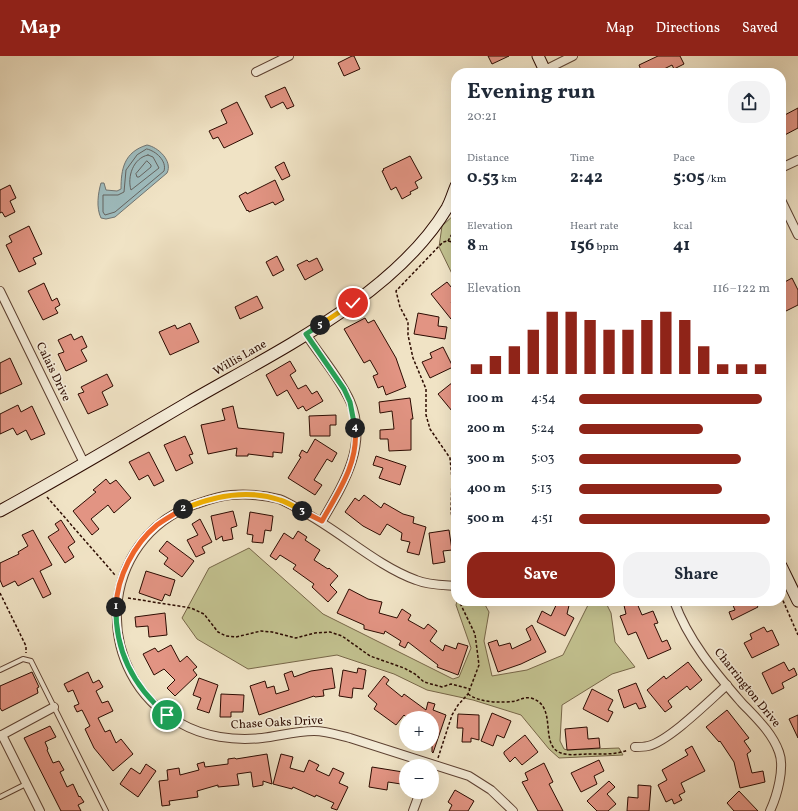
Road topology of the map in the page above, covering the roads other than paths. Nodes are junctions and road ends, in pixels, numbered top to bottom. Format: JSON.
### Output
{"nodes":[{"id":1,"x":289,"y":56,"type":"edge"},
{"id":2,"x":538,"y":56,"type":"edge"},
{"id":3,"x":573,"y":56,"type":"edge"},
{"id":4,"x":542,"y":68,"type":"edge"},
{"id":5,"x":550,"y":68,"type":"edge"},
{"id":6,"x":256,"y":72,"type":"dead end"},
{"id":7,"x":798,"y":160,"type":"edge"},
{"id":8,"x":786,"y":166,"type":"edge"},
{"id":9,"x":451,"y":199,"type":"edge"},
{"id":10,"x":786,"y":210,"type":"edge"},
{"id":11,"x":798,"y":235,"type":"edge"},
{"id":12,"x":0,"y":291,"type":"edge"},
{"id":13,"x":306,"y":334,"type":"junction"},
{"id":14,"x":84,"y":463,"type":"junction"},
{"id":15,"x":0,"y":510,"type":"edge"},
{"id":16,"x":322,"y":521,"type":"junction"},
{"id":17,"x":786,"y":576,"type":"edge"},
{"id":18,"x":451,"y":586,"type":"edge"},
{"id":19,"x":798,"y":601,"type":"edge"},
{"id":20,"x":676,"y":606,"type":"edge"},
{"id":21,"x":0,"y":670,"type":"edge"},
{"id":22,"x":727,"y":685,"type":"junction"},
{"id":23,"x":54,"y":707,"type":"junction"},
{"id":24,"x":1,"y":735,"type":"edge"},
{"id":25,"x":635,"y":746,"type":"road end"},
{"id":26,"x":412,"y":759,"type":"edge"},
{"id":27,"x":439,"y":767,"type":"edge"},
{"id":28,"x":26,"y":784,"type":"junction"},
{"id":29,"x":0,"y":797,"type":"edge"},
{"id":30,"x":417,"y":799,"type":"edge"},
{"id":31,"x":40,"y":811,"type":"edge"},
{"id":32,"x":106,"y":811,"type":"edge"},
{"id":33,"x":413,"y":811,"type":"edge"},
{"id":34,"x":513,"y":811,"type":"edge"},
{"id":35,"x":770,"y":811,"type":"edge"}],
"edges":[{"from":1,"to":6,"type":"street"},
{"from":2,"to":4,"type":"street"},
{"from":3,"to":5,"type":"street"},
{"from":7,"to":8,"type":"street"},
{"from":9,"to":13,"type":"street","name":"Willis Lane"},
{"from":10,"to":11,"type":"street"},
{"from":12,"to":14,"type":"street","name":"Calais Drive"},
{"from":13,"to":14,"type":"street","name":"Willis Lane"},
{"from":13,"to":16,"type":"street"},
{"from":14,"to":15,"type":"street","name":"Willis Lane"},
{"from":16,"to":18,"type":"street","name":"Chase Oaks Drive"},
{"from":16,"to":26,"type":"street","name":"Chase Oaks Drive"},
{"from":17,"to":19,"type":"street"},
{"from":20,"to":22,"type":"street","name":"Charrington Drive"},
{"from":21,"to":23,"type":"lane"},
{"from":22,"to":25,"type":"street"},
{"from":22,"to":35,"type":"street","name":"Charrington Drive"},
{"from":23,"to":24,"type":"street"},
{"from":23,"to":32,"type":"lane"},
{"from":24,"to":28,"type":"street"},
{"from":27,"to":34,"type":"street","name":"Chase Oaks Drive"},
{"from":28,"to":29,"type":"lane"},
{"from":28,"to":31,"type":"street"},
{"from":30,"to":33,"type":"street"}]}
